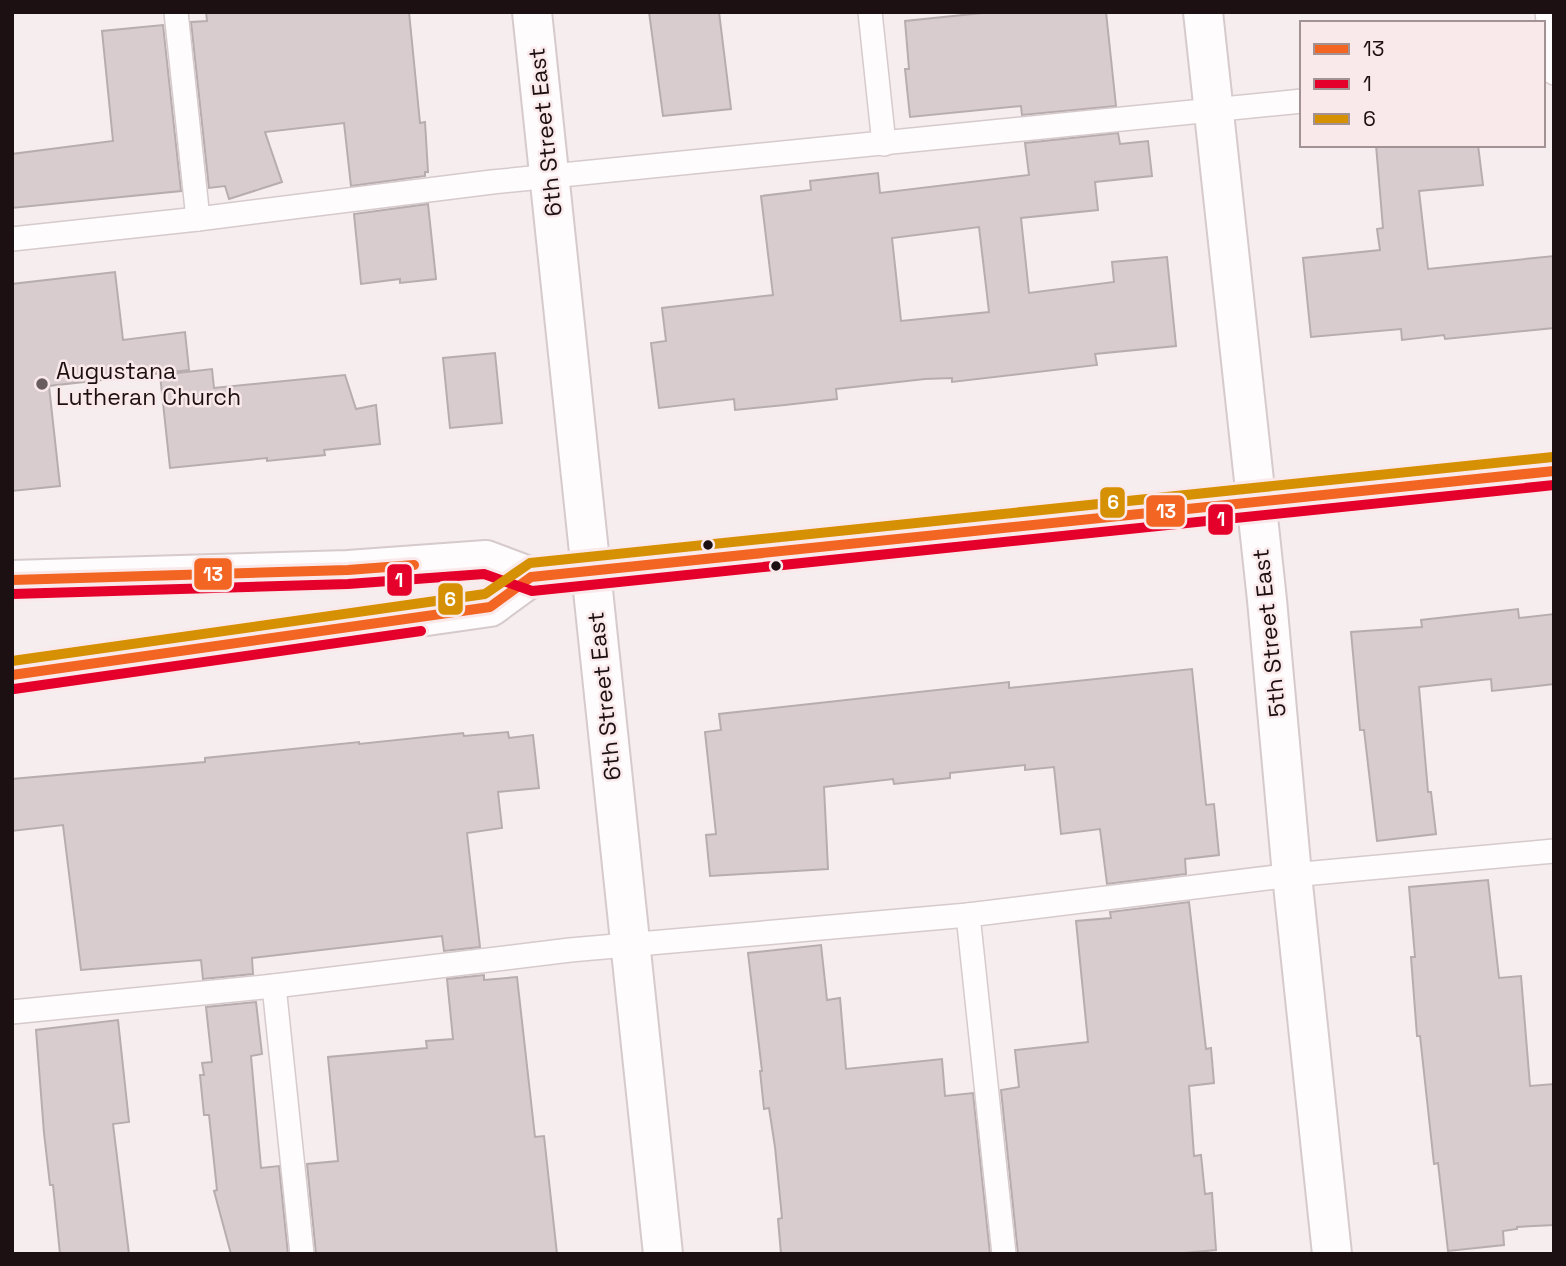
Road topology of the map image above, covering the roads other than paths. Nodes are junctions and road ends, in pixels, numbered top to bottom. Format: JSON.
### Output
{"nodes":[{"id":1,"x":176,"y":12,"type":"edge"},
{"id":2,"x":532,"y":12,"type":"edge"},
{"id":3,"x":870,"y":12,"type":"edge"},
{"id":4,"x":1202,"y":12,"type":"edge"},
{"id":5,"x":1547,"y":12,"type":"edge"},
{"id":6,"x":1554,"y":74,"type":"edge"},
{"id":7,"x":1300,"y":101,"type":"edge"},
{"id":8,"x":1212,"y":110,"type":"junction"},
{"id":9,"x":884,"y":144,"type":"junction"},
{"id":10,"x":549,"y":177,"type":"junction"},
{"id":11,"x":198,"y":219,"type":"junction"},
{"id":12,"x":12,"y":239,"type":"edge"},
{"id":13,"x":1554,"y":471,"type":"edge"},
{"id":14,"x":1256,"y":502,"type":"junction"},
{"id":15,"x":592,"y":571,"type":"junction"},
{"id":16,"x":531,"y":577,"type":"junction"},
{"id":17,"x":12,"y":580,"type":"edge"},
{"id":18,"x":12,"y":675,"type":"edge"},
{"id":19,"x":1554,"y":851,"type":"edge"},
{"id":20,"x":1292,"y":875,"type":"junction"},
{"id":21,"x":968,"y":915,"type":"junction"},
{"id":22,"x":631,"y":944,"type":"junction"},
{"id":23,"x":274,"y":986,"type":"junction"},
{"id":24,"x":12,"y":1012,"type":"edge"},
{"id":25,"x":302,"y":1254,"type":"edge"},
{"id":26,"x":663,"y":1254,"type":"edge"},
{"id":27,"x":1004,"y":1254,"type":"edge"},
{"id":28,"x":1332,"y":1254,"type":"edge"}],
"edges":[{"from":1,"to":11,"type":"lane"},
{"from":2,"to":10,"type":"street","name":"6th Street East"},
{"from":3,"to":9,"type":"lane"},
{"from":4,"to":8,"type":"street","name":"5th Street East"},
{"from":5,"to":6,"type":"lane"},
{"from":7,"to":8,"type":"lane"},
{"from":8,"to":9,"type":"lane"},
{"from":8,"to":14,"type":"street","name":"5th Street East"},
{"from":9,"to":10,"type":"lane"},
{"from":10,"to":11,"type":"lane"},
{"from":10,"to":15,"type":"street","name":"6th Street East"},
{"from":11,"to":12,"type":"lane"},
{"from":13,"to":14,"type":"street"},
{"from":14,"to":15,"type":"street"},
{"from":14,"to":20,"type":"street","name":"5th Street East"},
{"from":15,"to":16,"type":"street"},
{"from":15,"to":22,"type":"street","name":"6th Street East"},
{"from":16,"to":17,"type":"street"},
{"from":16,"to":18,"type":"street"},
{"from":19,"to":20,"type":"lane"},
{"from":20,"to":21,"type":"lane"},
{"from":20,"to":28,"type":"street","name":"5th Street East"},
{"from":21,"to":22,"type":"lane"},
{"from":21,"to":27,"type":"lane"},
{"from":22,"to":23,"type":"lane"},
{"from":22,"to":26,"type":"street","name":"6th Street East"},
{"from":23,"to":24,"type":"lane"},
{"from":23,"to":25,"type":"lane"}]}
